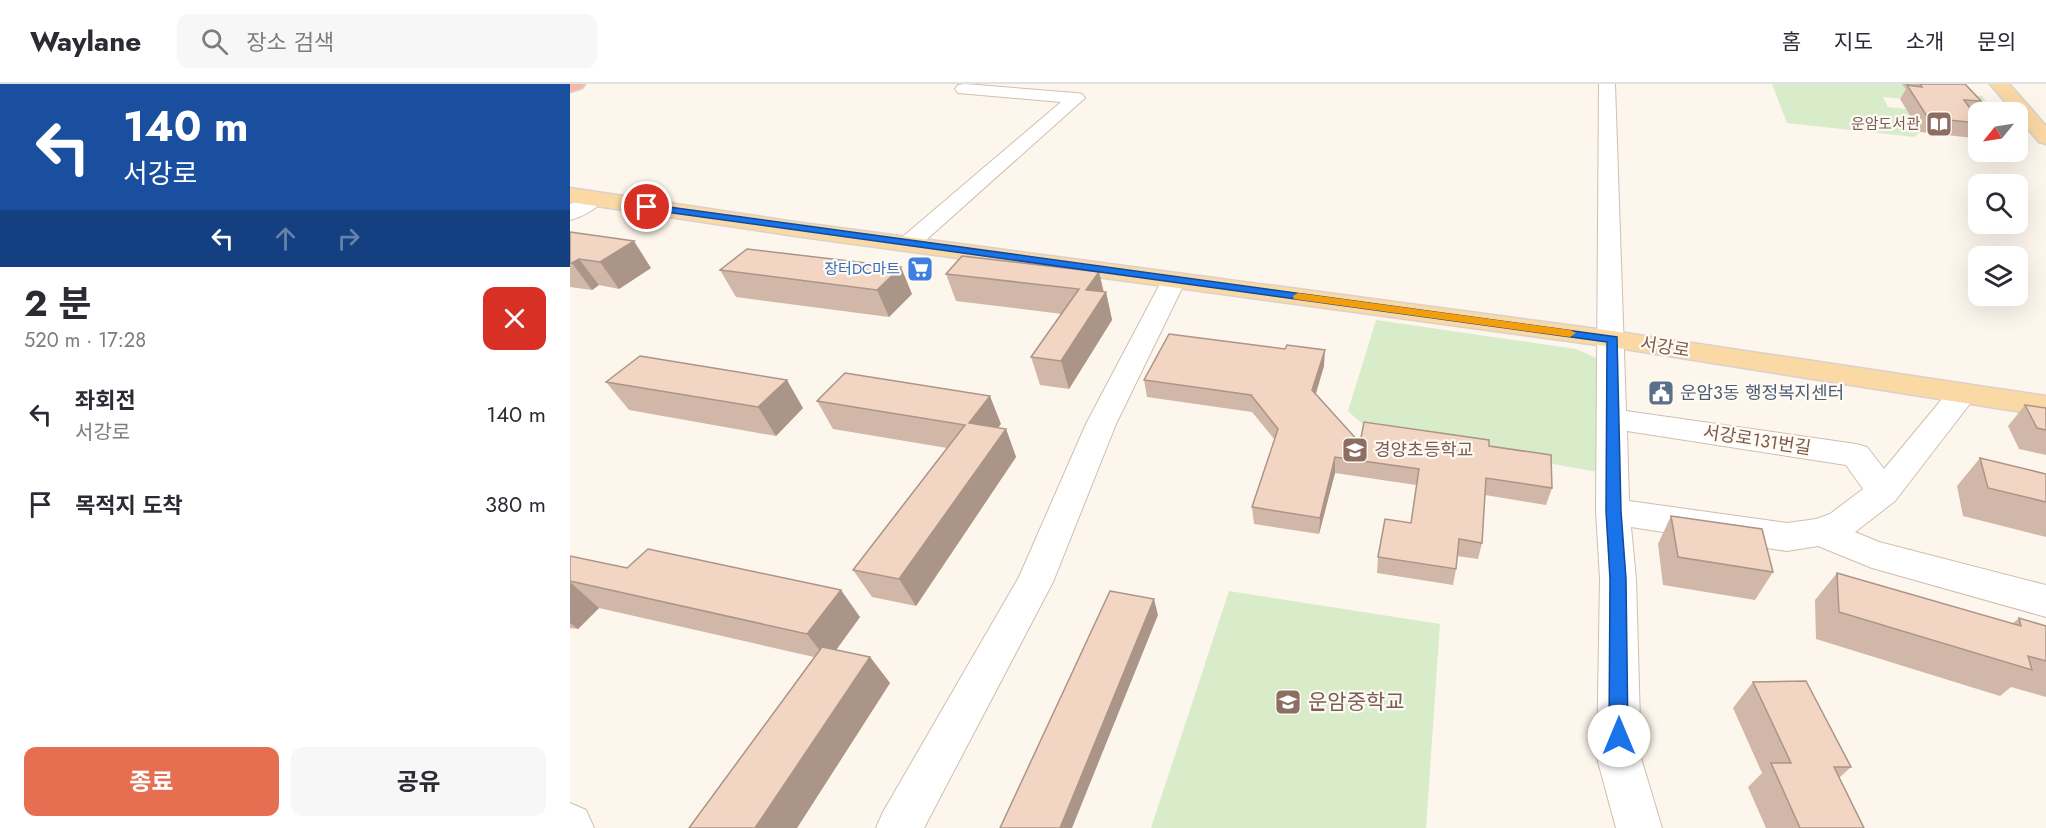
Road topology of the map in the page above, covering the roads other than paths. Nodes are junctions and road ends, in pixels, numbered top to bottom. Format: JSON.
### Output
{"nodes":[{"id":1,"x":576,"y":84,"type":"edge"},
{"id":2,"x":1607,"y":84,"type":"edge"},
{"id":3,"x":1999,"y":84,"type":"edge"},
{"id":4,"x":570,"y":87,"type":"edge"},
{"id":5,"x":964,"y":89,"type":"dead end"},
{"id":6,"x":2046,"y":138,"type":"edge"},
{"id":7,"x":581,"y":197,"type":"edge"},
{"id":8,"x":570,"y":213,"type":"edge"},
{"id":9,"x":908,"y":244,"type":"junction"},
{"id":10,"x":1174,"y":280,"type":"junction"},
{"id":11,"x":1612,"y":339,"type":"junction"},
{"id":12,"x":1962,"y":394,"type":"junction"},
{"id":13,"x":2046,"y":406,"type":"edge"},
{"id":14,"x":1613,"y":419,"type":"junction"},
{"id":15,"x":1883,"y":492,"type":"junction"},
{"id":16,"x":1613,"y":511,"type":"junction"},
{"id":17,"x":1820,"y":532,"type":"junction"},
{"id":18,"x":2046,"y":601,"type":"edge"},
{"id":19,"x":899,"y":828,"type":"edge"},
{"id":20,"x":1639,"y":828,"type":"edge"}],
"edges":[{"from":1,"to":4,"type":"highway"},
{"from":2,"to":11,"type":"street"},
{"from":3,"to":6,"type":"main road"},
{"from":5,"to":9,"type":"street"},
{"from":7,"to":8,"type":"street"},
{"from":7,"to":9,"type":"main road","name":"서강로"},
{"from":9,"to":10,"type":"main road","name":"서강로"},
{"from":10,"to":11,"type":"main road","name":"서강로"},
{"from":10,"to":19,"type":"street"},
{"from":11,"to":12,"type":"main road","name":"서강로"},
{"from":11,"to":14,"type":"street"},
{"from":12,"to":13,"type":"main road","name":"서강로"},
{"from":12,"to":15,"type":"street"},
{"from":14,"to":15,"type":"street","name":"서강로131번길"},
{"from":14,"to":16,"type":"street"},
{"from":15,"to":17,"type":"street"},
{"from":16,"to":17,"type":"street"},
{"from":16,"to":20,"type":"street"},
{"from":17,"to":18,"type":"street"}]}
